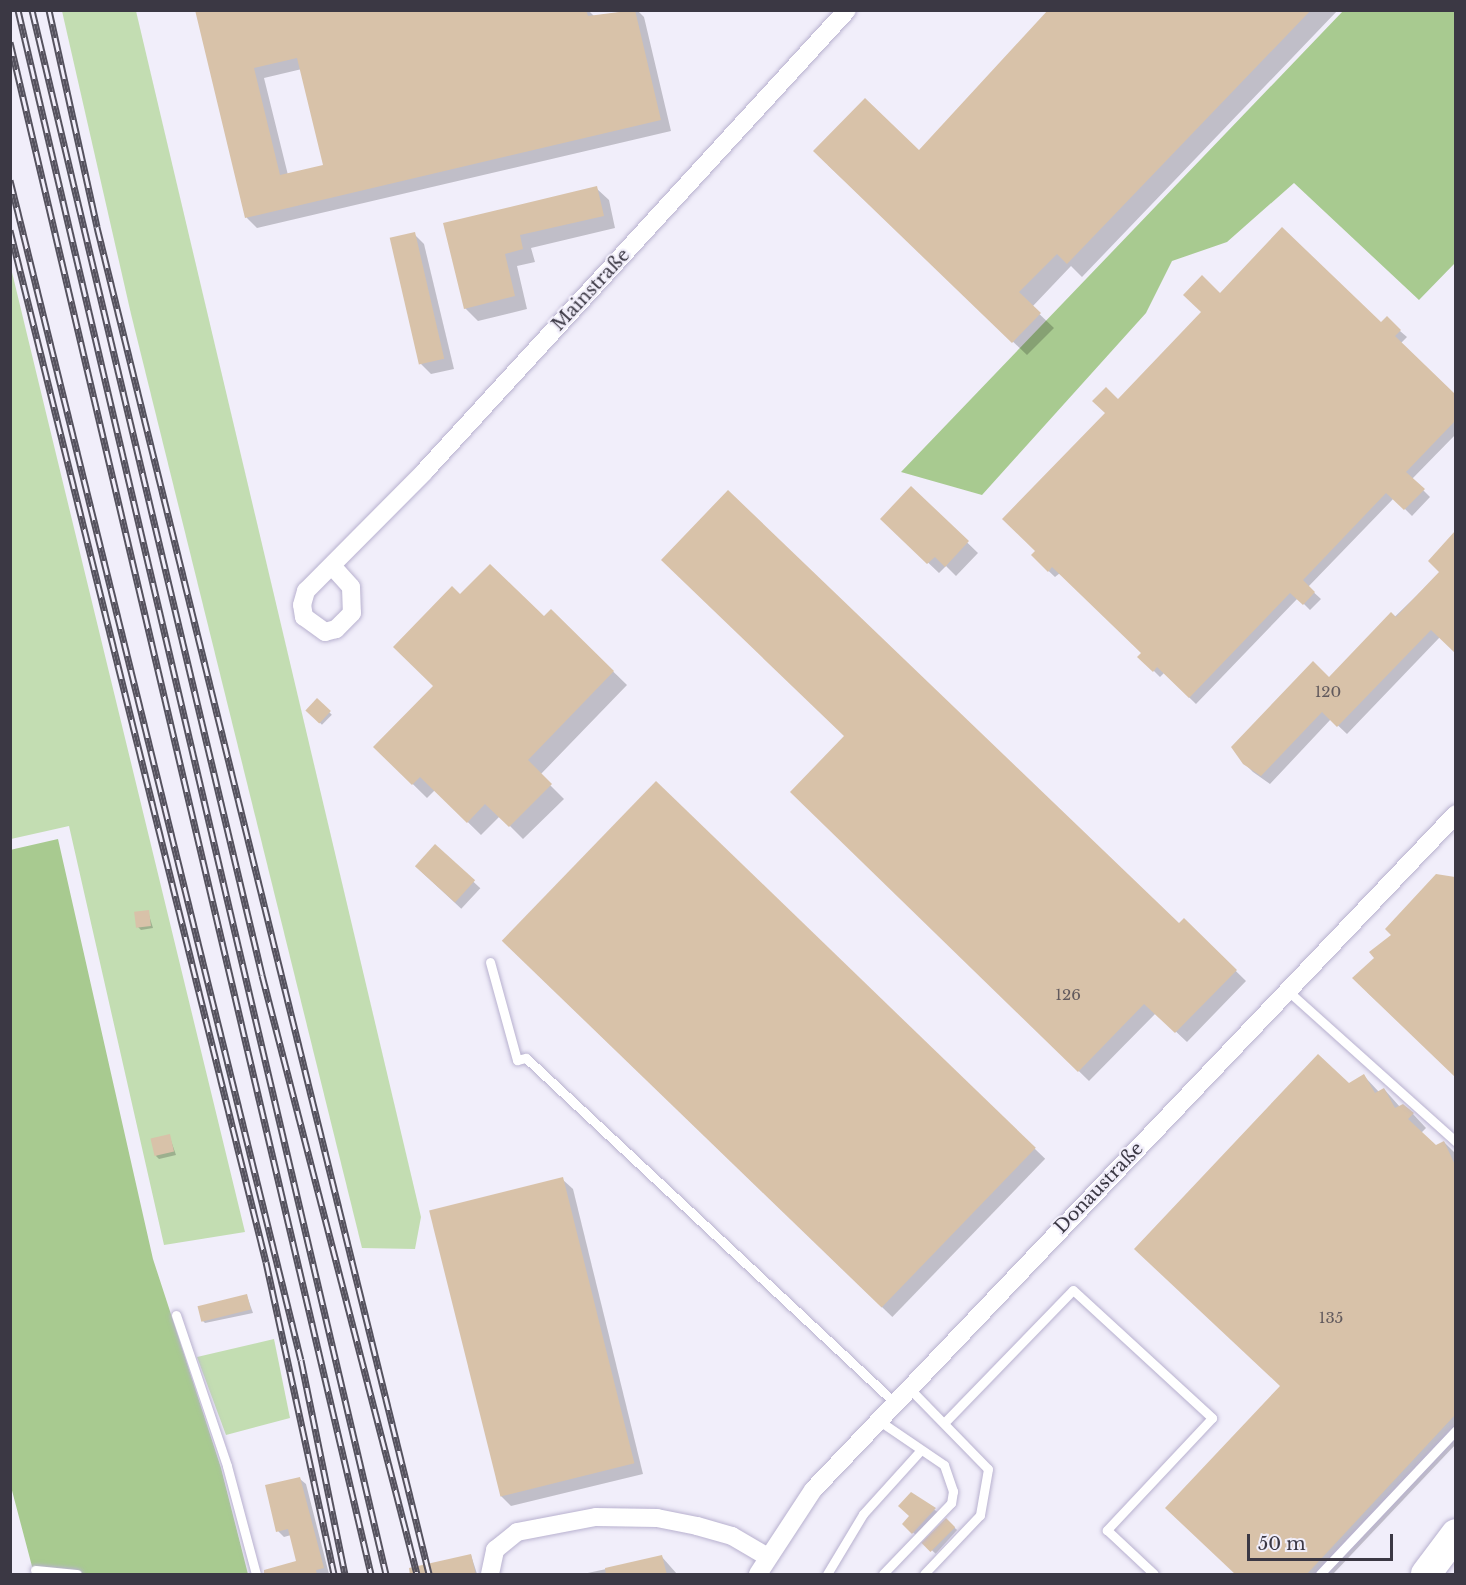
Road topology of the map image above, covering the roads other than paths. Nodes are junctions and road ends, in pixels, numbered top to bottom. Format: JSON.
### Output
{"nodes":[{"id":1,"x":847,"y":10,"type":"edge"},
{"id":2,"x":333,"y":567,"type":"dead end"},
{"id":3,"x":1455,"y":814,"type":"edge"},
{"id":4,"x":490,"y":962,"type":"dead end"},
{"id":5,"x":1288,"y":990,"type":"junction"},
{"id":6,"x":1455,"y":1142,"type":"edge"},
{"id":7,"x":176,"y":1315,"type":"dead end"},
{"id":8,"x":909,"y":1388,"type":"junction"},
{"id":9,"x":895,"y":1403,"type":"junction"},
{"id":10,"x":878,"y":1420,"type":"junction"},
{"id":11,"x":944,"y":1423,"type":"junction"},
{"id":12,"x":1455,"y":1430,"type":"edge"},
{"id":13,"x":920,"y":1451,"type":"junction"},
{"id":14,"x":1455,"y":1534,"type":"edge"},
{"id":15,"x":768,"y":1557,"type":"junction"},
{"id":16,"x":35,"y":1570,"type":"dead end"},
{"id":17,"x":77,"y":1575,"type":"edge"},
{"id":18,"x":256,"y":1575,"type":"edge"},
{"id":19,"x":490,"y":1575,"type":"edge"},
{"id":20,"x":758,"y":1575,"type":"edge"},
{"id":21,"x":827,"y":1575,"type":"edge"},
{"id":22,"x":883,"y":1575,"type":"edge"},
{"id":23,"x":924,"y":1575,"type":"edge"},
{"id":24,"x":1154,"y":1575,"type":"edge"},
{"id":25,"x":1320,"y":1575,"type":"edge"},
{"id":26,"x":1426,"y":1575,"type":"edge"}],
"edges":[{"from":1,"to":2,"type":"street","name":"Mainstraße"},
{"from":3,"to":5,"type":"street","name":"Donaustraße"},
{"from":4,"to":9,"type":"lane"},
{"from":5,"to":6,"type":"lane"},
{"from":5,"to":8,"type":"street","name":"Donaustraße"},
{"from":7,"to":18,"type":"lane"},
{"from":8,"to":9,"type":"street","name":"Donaustraße"},
{"from":8,"to":11,"type":"lane"},
{"from":9,"to":10,"type":"street","name":"Donaustraße"},
{"from":10,"to":13,"type":"lane"},
{"from":10,"to":15,"type":"street","name":"Donaustraße"},
{"from":11,"to":23,"type":"lane"},
{"from":11,"to":24,"type":"lane"},
{"from":12,"to":25,"type":"lane"},
{"from":13,"to":21,"type":"lane"},
{"from":13,"to":22,"type":"lane"},
{"from":14,"to":26,"type":"highway"},
{"from":15,"to":19,"type":"street"},
{"from":15,"to":20,"type":"street","name":"Donaustraße"},
{"from":16,"to":17,"type":"lane"}]}
